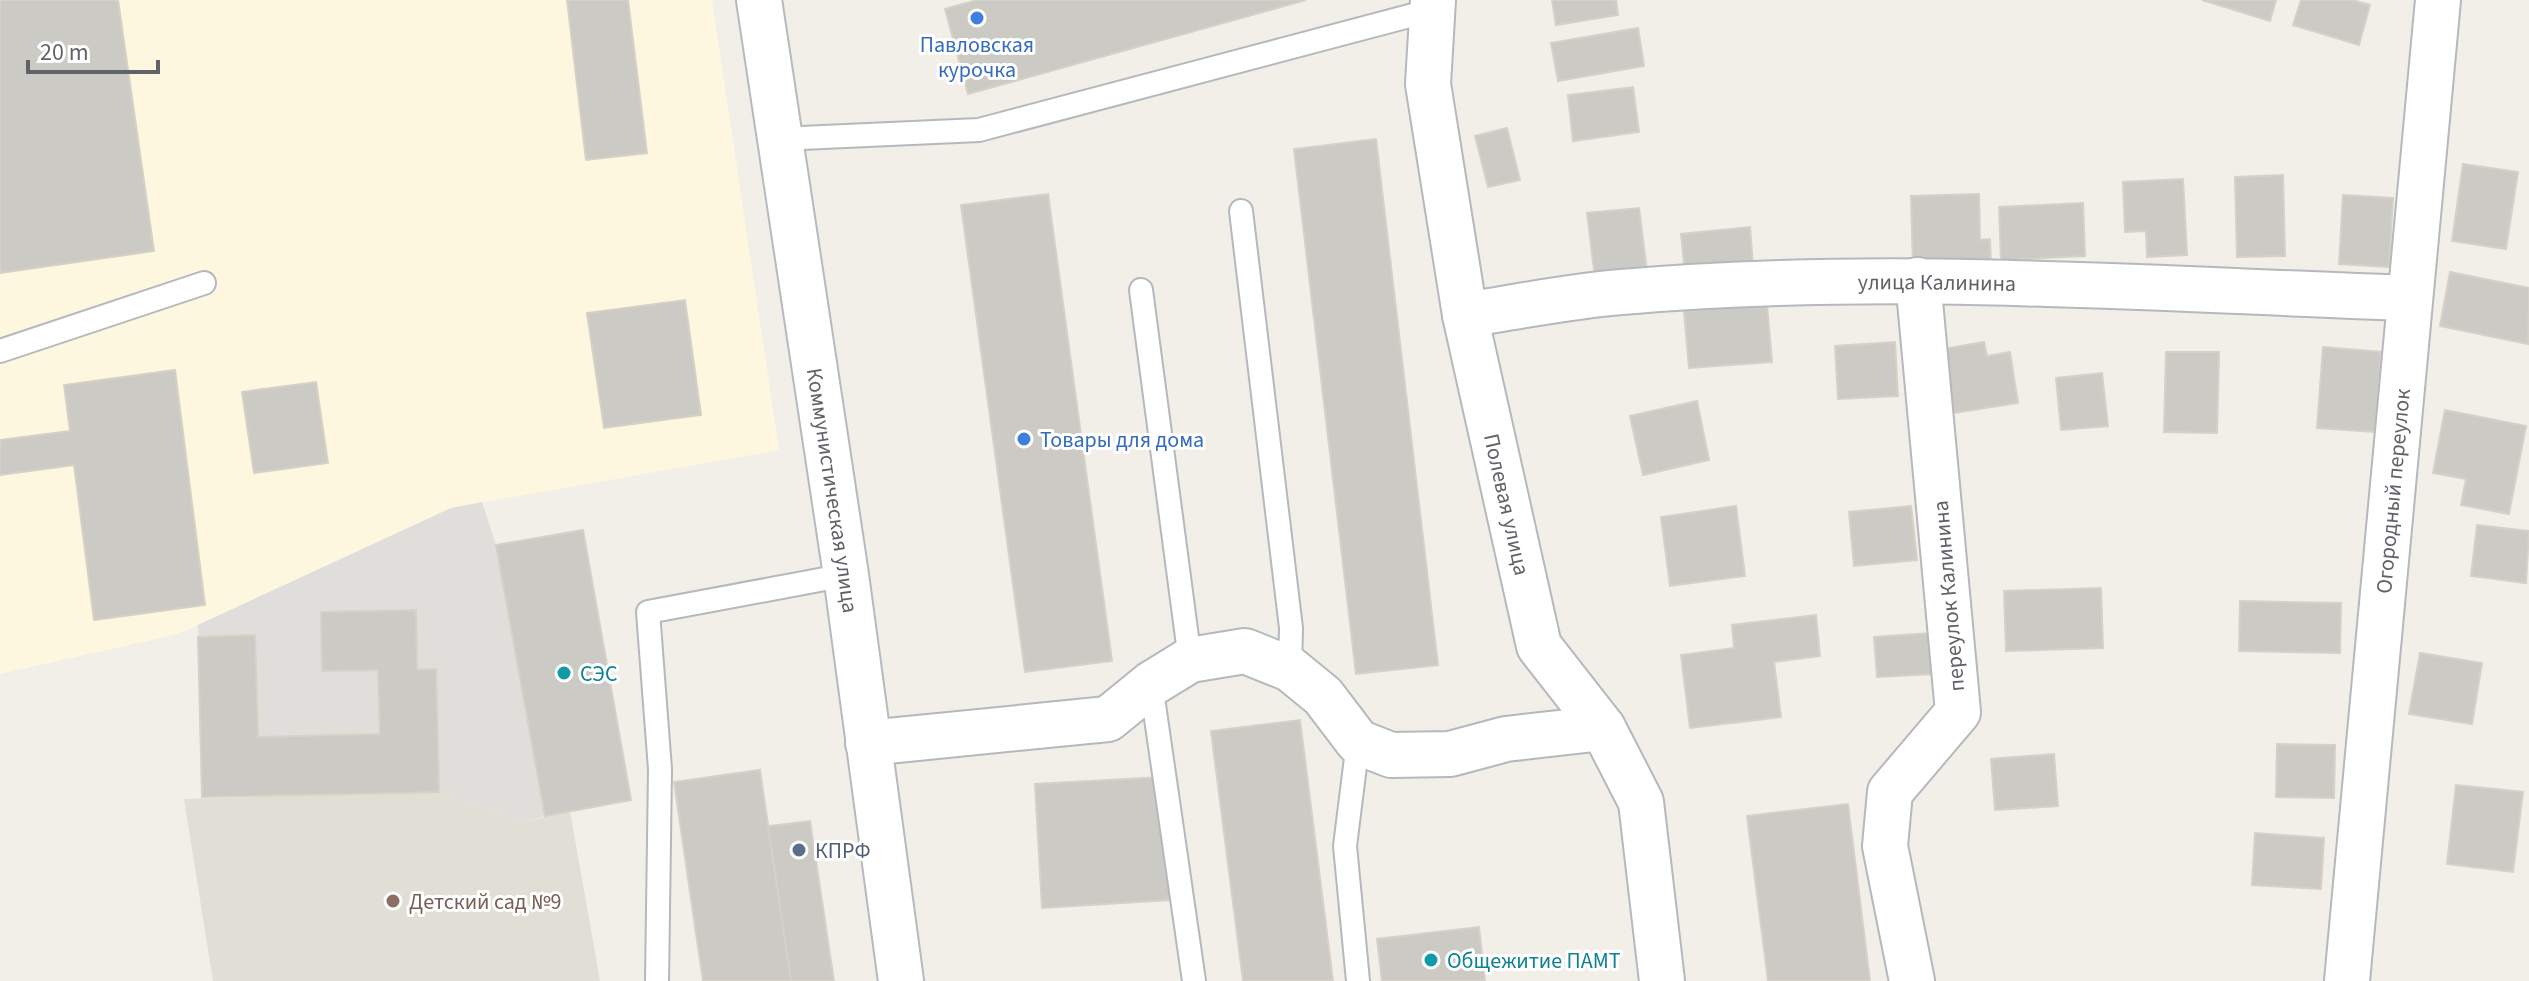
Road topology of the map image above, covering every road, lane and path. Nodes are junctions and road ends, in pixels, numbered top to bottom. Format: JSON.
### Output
{"nodes":[{"id":1,"x":759,"y":0,"type":"edge"},
{"id":2,"x":2438,"y":0,"type":"edge"},
{"id":3,"x":1433,"y":5,"type":"edge"},
{"id":4,"x":779,"y":139,"type":"junction"},
{"id":5,"x":1241,"y":211,"type":"dead end"},
{"id":6,"x":1918,"y":280,"type":"junction"},
{"id":7,"x":204,"y":283,"type":"dead end"},
{"id":8,"x":1141,"y":290,"type":"dead end"},
{"id":9,"x":2410,"y":298,"type":"junction"},
{"id":10,"x":1465,"y":315,"type":"junction"},
{"id":11,"x":0,"y":351,"type":"edge"},
{"id":12,"x":846,"y":575,"type":"junction"},
{"id":13,"x":1190,"y":660,"type":"junction"},
{"id":14,"x":1290,"y":669,"type":"junction"},
{"id":15,"x":1151,"y":684,"type":"junction"},
{"id":16,"x":1603,"y":728,"type":"junction"},
{"id":17,"x":1358,"y":742,"type":"junction"},
{"id":18,"x":868,"y":743,"type":"junction"},
{"id":19,"x":657,"y":981,"type":"edge"},
{"id":20,"x":901,"y":981,"type":"edge"},
{"id":21,"x":1194,"y":981,"type":"edge"},
{"id":22,"x":1358,"y":981,"type":"edge"},
{"id":23,"x":1662,"y":981,"type":"edge"},
{"id":24,"x":1912,"y":981,"type":"edge"},
{"id":25,"x":2347,"y":981,"type":"edge"}],
"edges":[{"from":1,"to":4,"type":"street","name":"Коммунистическая улица"},
{"from":2,"to":9,"type":"street","name":"Огородный переулок"},
{"from":3,"to":4,"type":"lane"},
{"from":3,"to":10,"type":"street","name":"Полевая улица"},
{"from":4,"to":12,"type":"street","name":"Коммунистическая улица"},
{"from":5,"to":14,"type":"lane"},
{"from":6,"to":9,"type":"street","name":"улица Калинина"},
{"from":6,"to":10,"type":"street","name":"улица Калинина"},
{"from":6,"to":24,"type":"street","name":"переулок Калинина"},
{"from":7,"to":11,"type":"lane"},
{"from":8,"to":13,"type":"lane"},
{"from":9,"to":25,"type":"street","name":"Огородный переулок"},
{"from":10,"to":16,"type":"street","name":"Полевая улица"},
{"from":12,"to":18,"type":"street","name":"Коммунистическая улица"},
{"from":12,"to":19,"type":"lane"},
{"from":13,"to":14,"type":"street"},
{"from":13,"to":15,"type":"street"},
{"from":14,"to":17,"type":"street"},
{"from":15,"to":18,"type":"street"},
{"from":15,"to":21,"type":"lane"},
{"from":16,"to":17,"type":"street"},
{"from":16,"to":23,"type":"street","name":"Полевая улица"},
{"from":17,"to":22,"type":"lane"},
{"from":18,"to":20,"type":"street","name":"Коммунистическая улица"}]}
